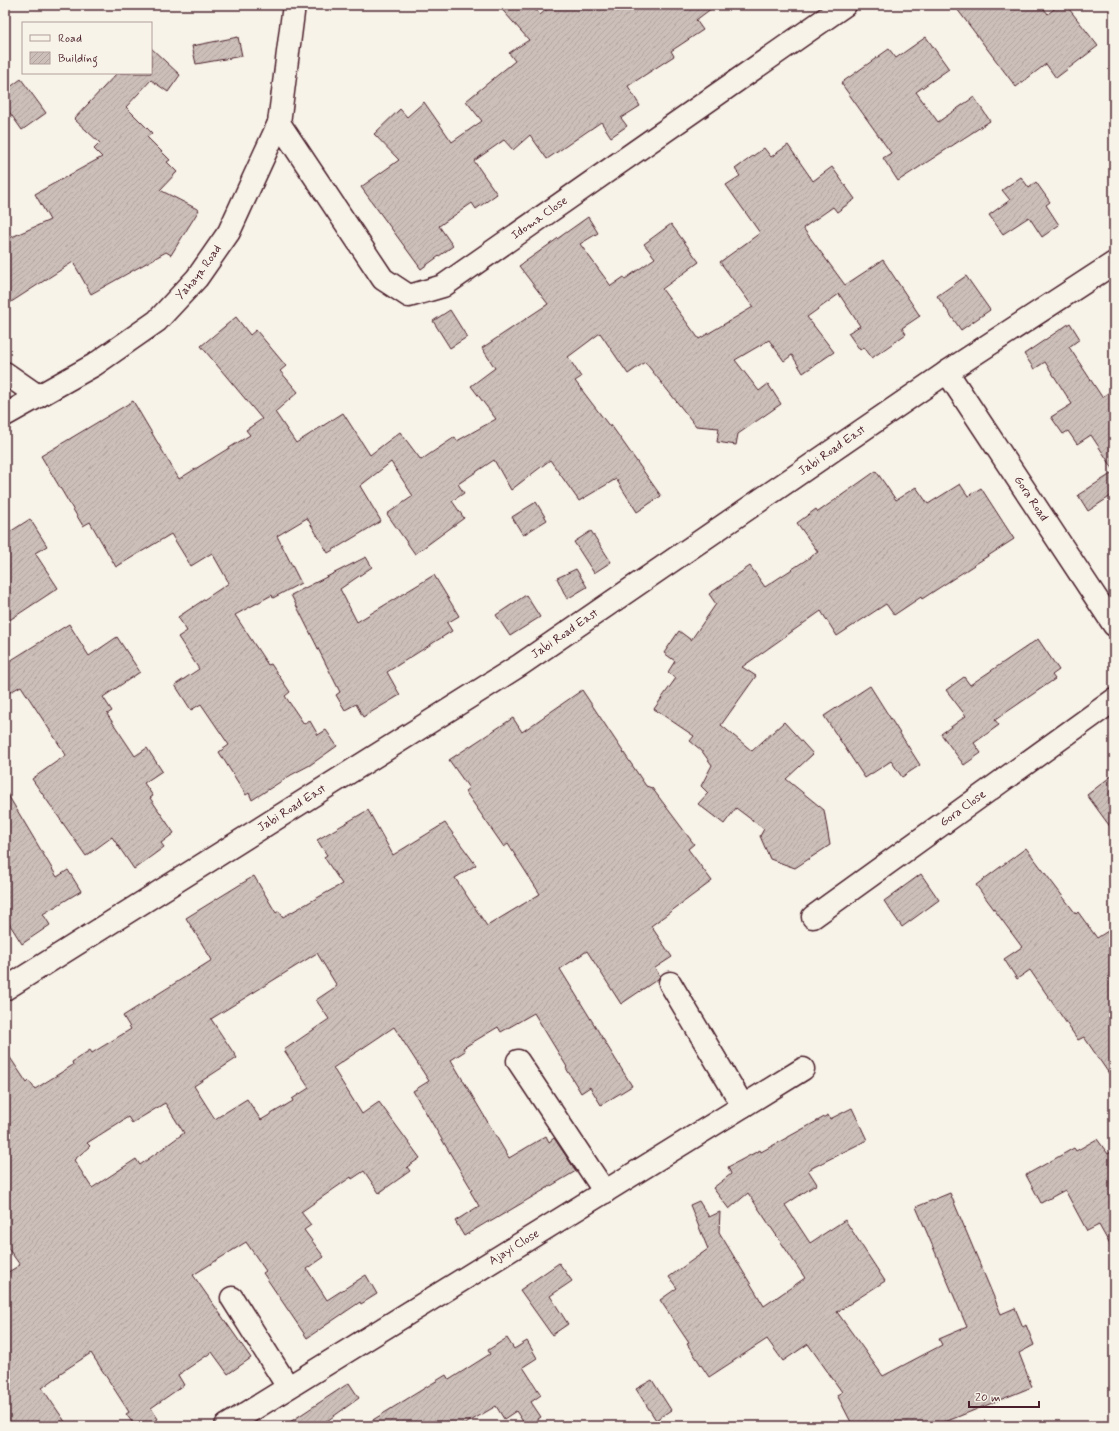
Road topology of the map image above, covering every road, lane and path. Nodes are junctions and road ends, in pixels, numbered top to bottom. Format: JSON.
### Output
{"nodes":[{"id":1,"x":294,"y":5,"type":"edge"},
{"id":2,"x":845,"y":5,"type":"edge"},
{"id":3,"x":279,"y":123,"type":"junction"},
{"id":4,"x":1114,"y":263,"type":"edge"},
{"id":5,"x":947,"y":372,"type":"junction"},
{"id":6,"x":5,"y":373,"type":"edge"},
{"id":7,"x":38,"y":396,"type":"junction"},
{"id":8,"x":5,"y":416,"type":"edge"},
{"id":9,"x":1114,"y":625,"type":"edge"},
{"id":10,"x":1114,"y":700,"type":"edge"},
{"id":11,"x":813,"y":917,"type":"dead end"},
{"id":12,"x":670,"y":983,"type":"dead end"},
{"id":13,"x":5,"y":989,"type":"edge"},
{"id":14,"x":518,"y":1061,"type":"dead end"},
{"id":15,"x":803,"y":1069,"type":"dead end"},
{"id":16,"x":743,"y":1106,"type":"junction"},
{"id":17,"x":605,"y":1192,"type":"junction"},
{"id":18,"x":232,"y":1298,"type":"dead end"},
{"id":19,"x":288,"y":1387,"type":"junction"},
{"id":20,"x":226,"y":1426,"type":"edge"}],
"edges":[{"from":1,"to":3,"type":"street","name":"Yahaya Road"},
{"from":2,"to":3,"type":"street","name":"Idoma Close"},
{"from":3,"to":7,"type":"street","name":"Yahaya Road"},
{"from":4,"to":5,"type":"street","name":"Jabi Road East"},
{"from":5,"to":9,"type":"street","name":"Gora Road"},
{"from":5,"to":13,"type":"street","name":"Jabi Road East"},
{"from":6,"to":7,"type":"street"},
{"from":7,"to":8,"type":"street","name":"Yahaya Road"},
{"from":10,"to":11,"type":"street","name":"Gora Close"},
{"from":12,"to":16,"type":"street"},
{"from":14,"to":17,"type":"street"},
{"from":15,"to":16,"type":"street","name":"Ajayi Close"},
{"from":16,"to":17,"type":"street","name":"Ajayi Close"},
{"from":17,"to":19,"type":"street","name":"Ajayi Close"},
{"from":18,"to":19,"type":"street"},
{"from":19,"to":20,"type":"street","name":"Ajayi Close"}]}
